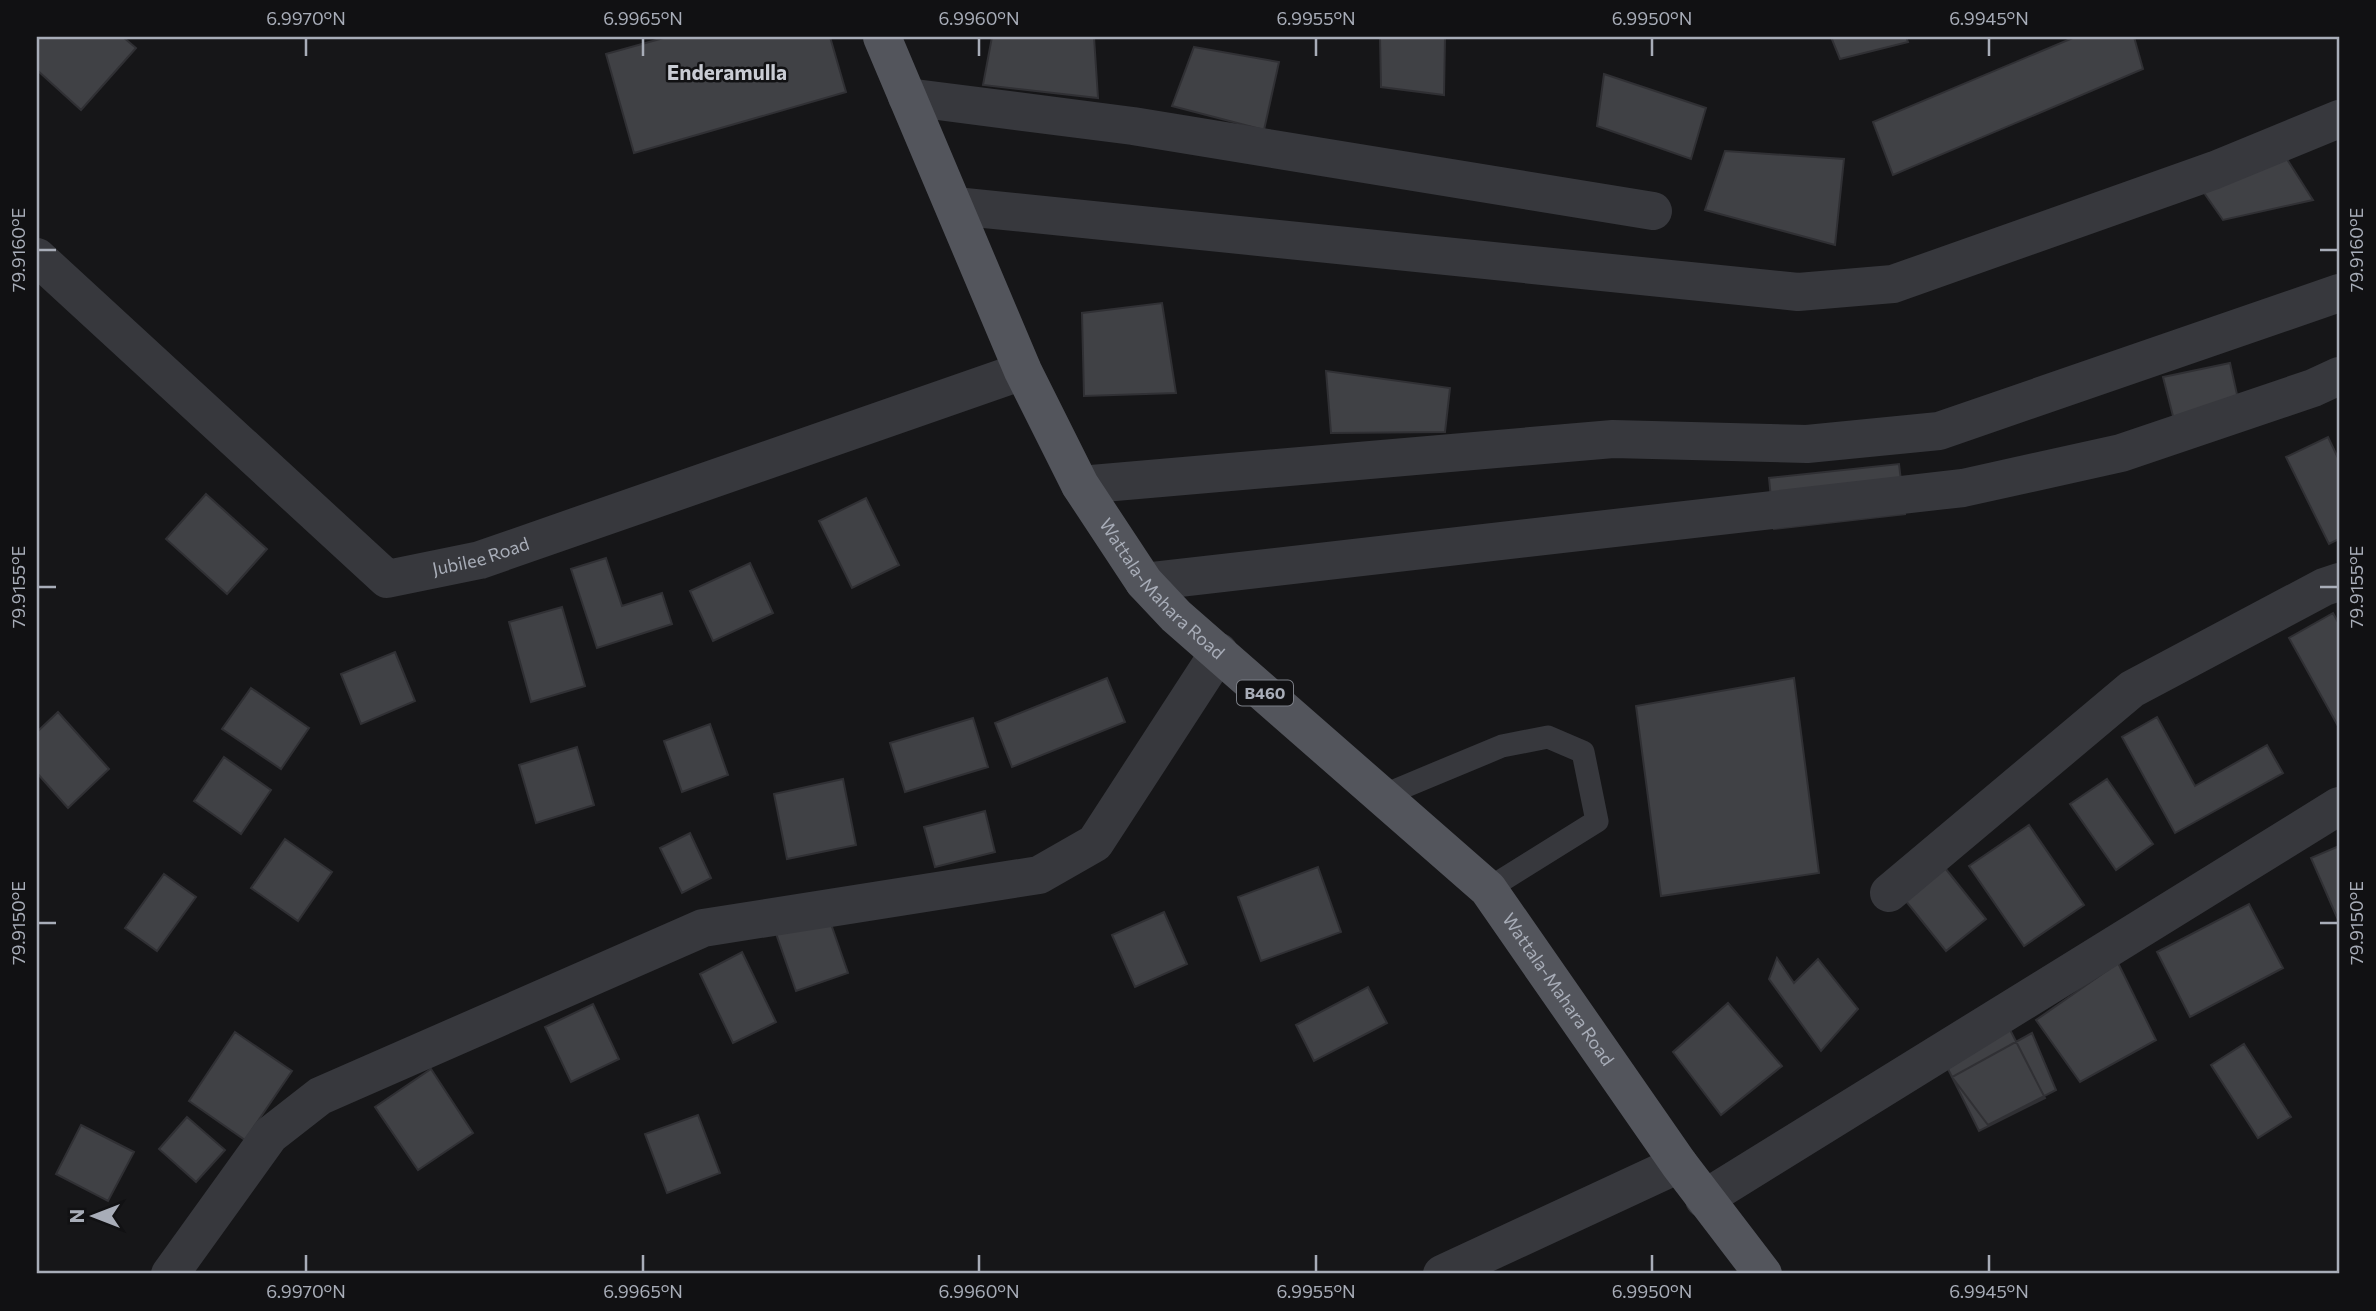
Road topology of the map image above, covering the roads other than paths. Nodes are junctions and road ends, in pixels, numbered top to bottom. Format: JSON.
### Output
{"nodes":[{"id":1,"x":882,"y":37,"type":"edge"},
{"id":2,"x":907,"y":97,"type":"junction"},
{"id":3,"x":2339,"y":119,"type":"edge"},
{"id":4,"x":955,"y":206,"type":"junction"},
{"id":5,"x":1653,"y":211,"type":"dead end"},
{"id":6,"x":37,"y":257,"type":"edge"},
{"id":7,"x":2339,"y":293,"type":"edge"},
{"id":8,"x":1023,"y":371,"type":"junction"},
{"id":9,"x":2339,"y":376,"type":"edge"},
{"id":10,"x":1080,"y":485,"type":"junction"},
{"id":11,"x":1144,"y":582,"type":"junction"},
{"id":12,"x":2339,"y":582,"type":"edge"},
{"id":13,"x":1219,"y":652,"type":"junction"},
{"id":14,"x":1382,"y":796,"type":"junction"},
{"id":15,"x":2339,"y":806,"type":"edge"},
{"id":16,"x":1488,"y":888,"type":"junction"},
{"id":17,"x":1889,"y":892,"type":"dead end"},
{"id":18,"x":1679,"y":1164,"type":"junction"},
{"id":19,"x":1704,"y":1199,"type":"junction"},
{"id":20,"x":170,"y":1274,"type":"edge"},
{"id":21,"x":1442,"y":1274,"type":"edge"},
{"id":22,"x":1763,"y":1274,"type":"edge"}],
"edges":[{"from":1,"to":2,"type":"main road","name":"Wattala-Mahara Road","number":"B460"},
{"from":2,"to":4,"type":"main road","name":"Wattala-Mahara Road","number":"B460"},
{"from":2,"to":5,"type":"street"},
{"from":3,"to":4,"type":"street"},
{"from":4,"to":8,"type":"main road","name":"Wattala-Mahara Road","number":"B460"},
{"from":6,"to":8,"type":"street","name":"Jubilee Road"},
{"from":7,"to":10,"type":"street"},
{"from":8,"to":10,"type":"main road","name":"Wattala-Mahara Road","number":"B460"},
{"from":9,"to":11,"type":"street"},
{"from":10,"to":11,"type":"main road","name":"Wattala-Mahara Road","number":"B460"},
{"from":11,"to":13,"type":"main road","name":"Wattala-Mahara Road","number":"B460"},
{"from":12,"to":17,"type":"street"},
{"from":13,"to":14,"type":"main road","name":"Wattala-Mahara Road","number":"B460"},
{"from":13,"to":20,"type":"street"},
{"from":14,"to":16,"type":"main road","name":"Wattala-Mahara Road","number":"B460"},
{"from":14,"to":16,"type":"lane"},
{"from":15,"to":19,"type":"street"},
{"from":16,"to":18,"type":"main road","name":"Wattala-Mahara Road","number":"B460"},
{"from":18,"to":19,"type":"main road","name":"Wattala-Mahara Road","number":"B460"},
{"from":18,"to":21,"type":"street"},
{"from":19,"to":22,"type":"main road","name":"Wattala-Mahara Road","number":"B460"}]}
